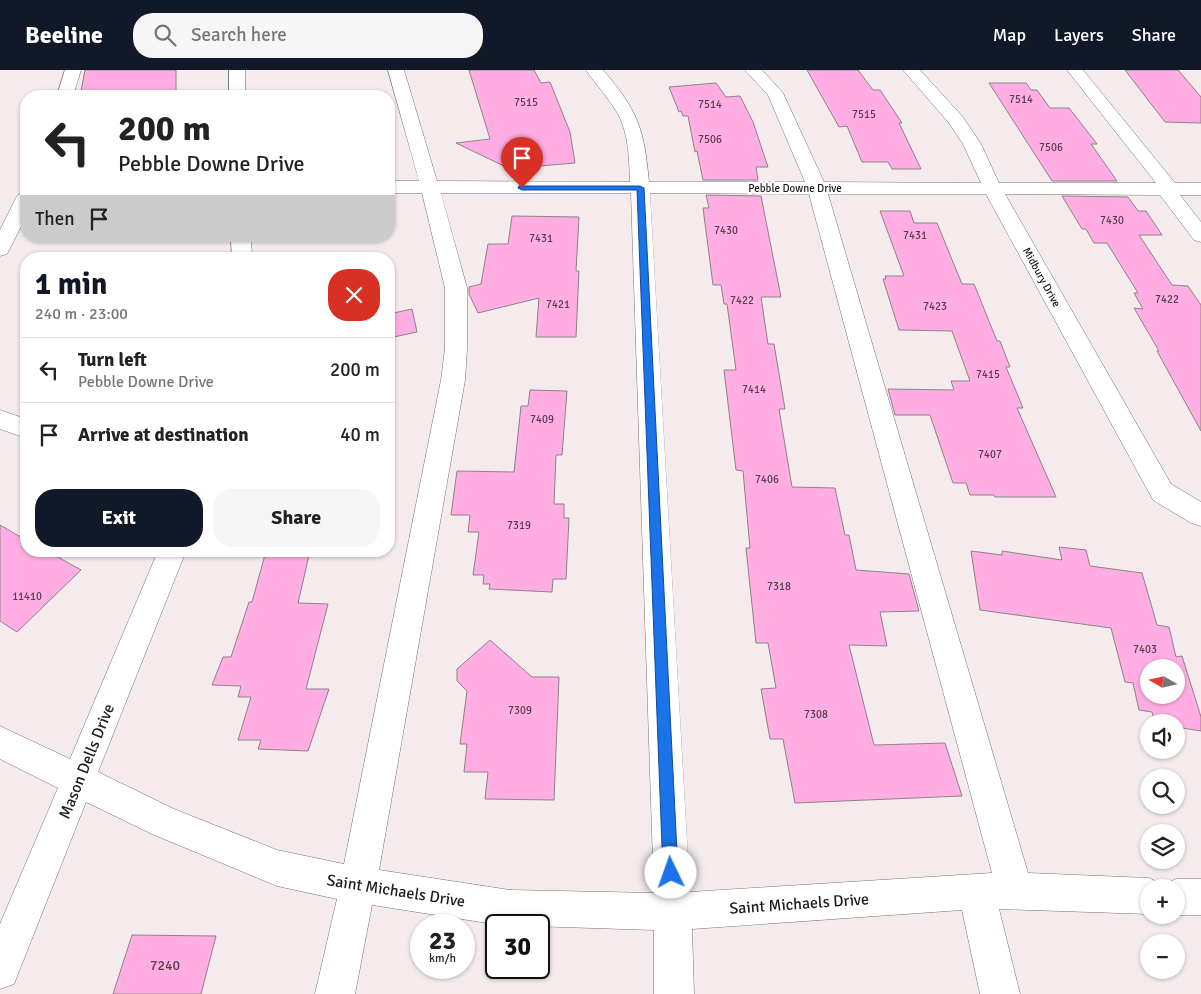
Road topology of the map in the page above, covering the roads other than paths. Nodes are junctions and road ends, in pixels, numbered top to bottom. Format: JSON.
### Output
{"nodes":[{"id":1,"x":73,"y":70,"type":"edge"},
{"id":2,"x":236,"y":70,"type":"edge"},
{"id":3,"x":396,"y":70,"type":"edge"},
{"id":4,"x":594,"y":70,"type":"edge"},
{"id":5,"x":753,"y":70,"type":"edge"},
{"id":6,"x":911,"y":70,"type":"edge"},
{"id":7,"x":1075,"y":70,"type":"edge"},
{"id":8,"x":67,"y":90,"type":"edge"},
{"id":9,"x":237,"y":90,"type":"edge"},
{"id":10,"x":395,"y":187,"type":"edge"},
{"id":11,"x":429,"y":187,"type":"junction"},
{"id":12,"x":640,"y":188,"type":"junction"},
{"id":13,"x":817,"y":188,"type":"junction"},
{"id":14,"x":993,"y":189,"type":"junction"},
{"id":15,"x":1168,"y":189,"type":"junction"},
{"id":16,"x":1201,"y":190,"type":"edge"},
{"id":17,"x":20,"y":210,"type":"edge"},
{"id":18,"x":1201,"y":236,"type":"edge"},
{"id":19,"x":0,"y":250,"type":"edge"},
{"id":20,"x":0,"y":419,"type":"edge"},
{"id":21,"x":20,"y":427,"type":"edge"},
{"id":22,"x":1201,"y":515,"type":"edge"},
{"id":23,"x":170,"y":557,"type":"edge"},
{"id":24,"x":0,"y":742,"type":"edge"},
{"id":25,"x":79,"y":780,"type":"junction"},
{"id":26,"x":358,"y":885,"type":"junction"},
{"id":27,"x":1015,"y":891,"type":"junction"},
{"id":28,"x":976,"y":892,"type":"junction"},
{"id":29,"x":1140,"y":896,"type":"edge"},
{"id":30,"x":1185,"y":896,"type":"edge"},
{"id":31,"x":1201,"y":897,"type":"edge"},
{"id":32,"x":672,"y":912,"type":"junction"},
{"id":33,"x":0,"y":970,"type":"edge"},
{"id":34,"x":335,"y":994,"type":"edge"},
{"id":35,"x":674,"y":994,"type":"edge"},
{"id":36,"x":1000,"y":994,"type":"edge"}],
"edges":[{"from":1,"to":8,"type":"street"},
{"from":2,"to":9,"type":"street"},
{"from":3,"to":11,"type":"street"},
{"from":4,"to":12,"type":"street"},
{"from":5,"to":13,"type":"street"},
{"from":6,"to":14,"type":"street","name":"Midbury Drive"},
{"from":7,"to":15,"type":"street"},
{"from":10,"to":11,"type":"street","name":"Pebble Downe Drive"},
{"from":11,"to":12,"type":"street","name":"Pebble Downe Drive"},
{"from":11,"to":26,"type":"street"},
{"from":12,"to":13,"type":"street","name":"Pebble Downe Drive"},
{"from":12,"to":32,"type":"street"},
{"from":13,"to":14,"type":"street","name":"Pebble Downe Drive"},
{"from":13,"to":27,"type":"street"},
{"from":14,"to":15,"type":"street","name":"Pebble Downe Drive"},
{"from":14,"to":22,"type":"street","name":"Midbury Drive"},
{"from":15,"to":16,"type":"street","name":"Pebble Downe Drive"},
{"from":15,"to":18,"type":"street"},
{"from":17,"to":19,"type":"street"},
{"from":20,"to":21,"type":"street"},
{"from":23,"to":25,"type":"street","name":"Mason Dells Drive"},
{"from":24,"to":25,"type":"street","name":"Saint Michaels Drive"},
{"from":25,"to":26,"type":"street","name":"Saint Michaels Drive"},
{"from":25,"to":33,"type":"street","name":"Mason Dells Drive"},
{"from":26,"to":32,"type":"street","name":"Saint Michaels Drive"},
{"from":26,"to":34,"type":"street"},
{"from":27,"to":28,"type":"street","name":"Saint Michaels Drive"},
{"from":27,"to":29,"type":"street","name":"Saint Michaels Drive"},
{"from":28,"to":32,"type":"street","name":"Saint Michaels Drive"},
{"from":28,"to":36,"type":"street"},
{"from":30,"to":31,"type":"street"},
{"from":32,"to":35,"type":"street"}]}
